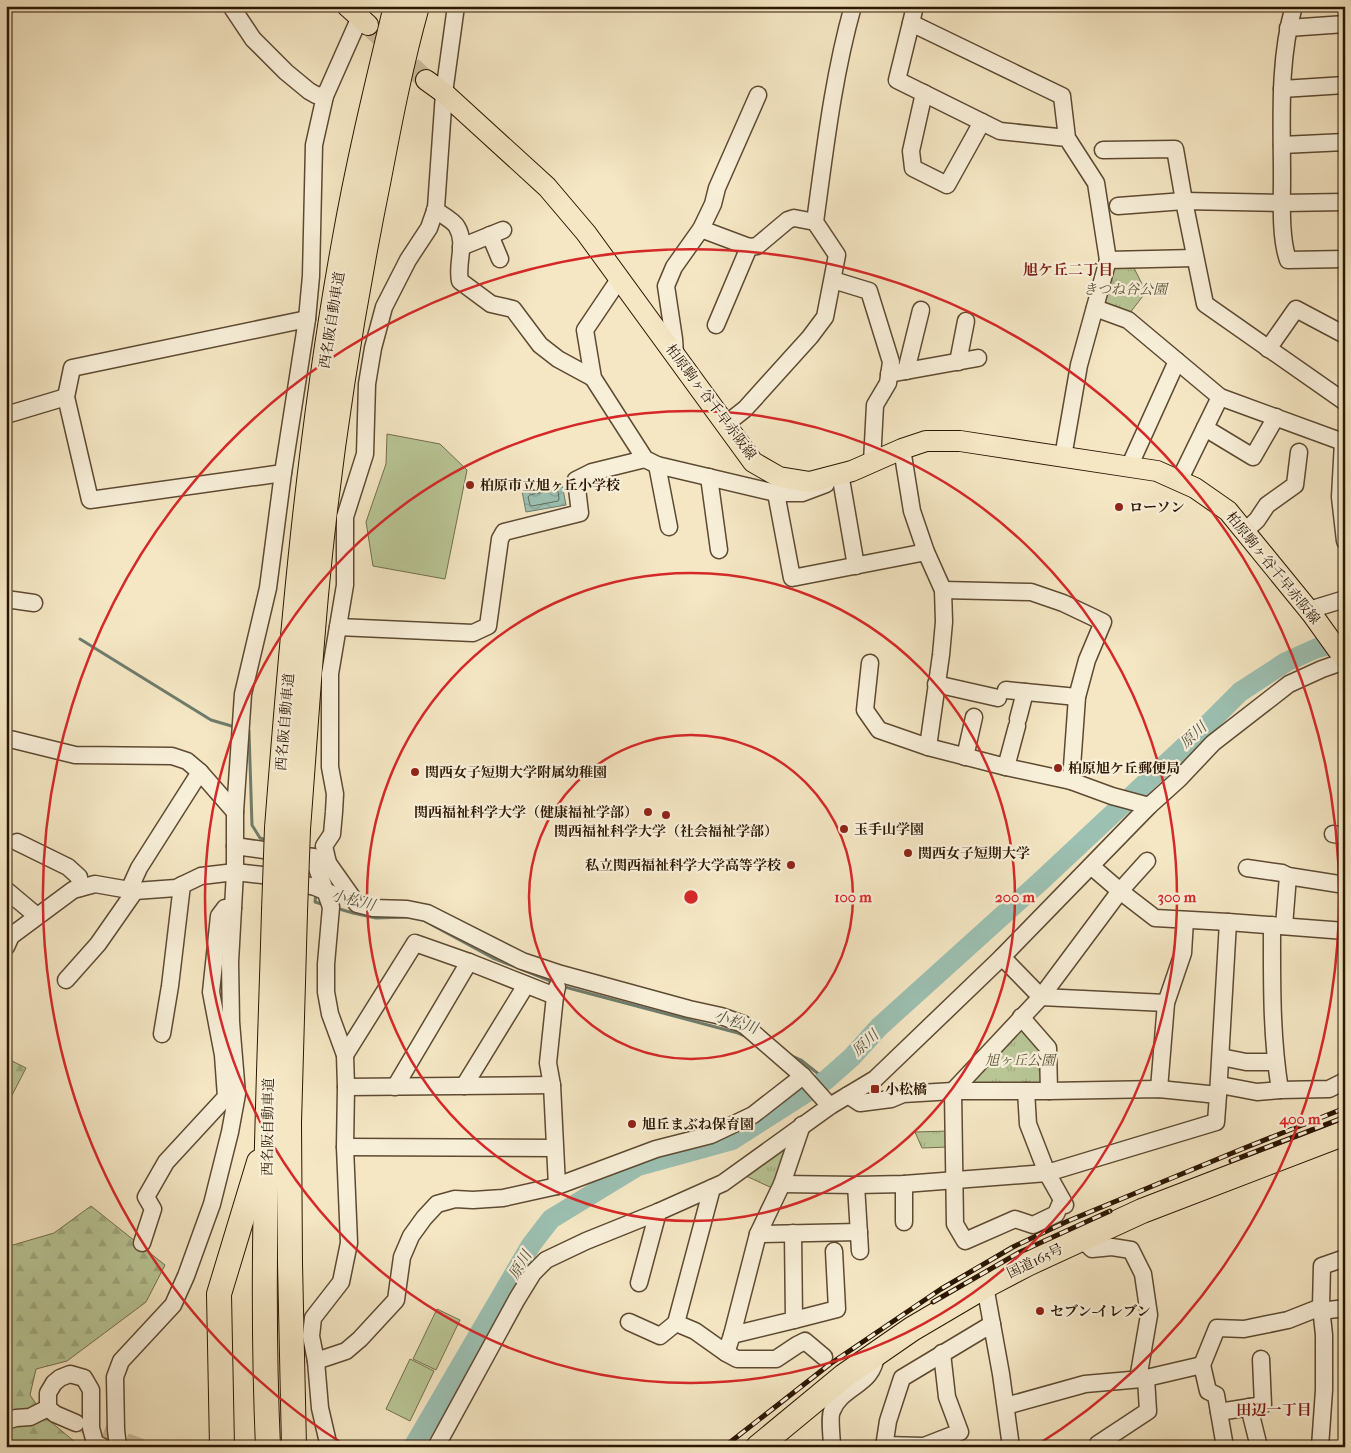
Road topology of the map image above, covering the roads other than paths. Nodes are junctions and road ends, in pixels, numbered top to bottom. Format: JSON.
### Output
{"nodes":[{"id":1,"x":231,"y":6,"type":"edge"},
{"id":2,"x":396,"y":6,"type":"edge"},
{"id":3,"x":417,"y":6,"type":"edge"},
{"id":4,"x":456,"y":6,"type":"edge"},
{"id":5,"x":853,"y":6,"type":"edge"},
{"id":6,"x":915,"y":6,"type":"edge"},
{"id":7,"x":1294,"y":6,"type":"edge"},
{"id":8,"x":355,"y":13,"type":"edge"},
{"id":9,"x":912,"y":23,"type":"junction"},
{"id":10,"x":1345,"y":24,"type":"edge"},
{"id":11,"x":1288,"y":28,"type":"junction"},
{"id":12,"x":426,"y":80,"type":"tunnel mouth"},
{"id":13,"x":1345,"y":85,"type":"edge"},
{"id":14,"x":1282,"y":89,"type":"junction"},
{"id":15,"x":444,"y":93,"type":"junction"},
{"id":16,"x":924,"y":94,"type":"junction"},
{"id":17,"x":758,"y":95,"type":"dead end"},
{"id":18,"x":325,"y":96,"type":"junction"},
{"id":19,"x":982,"y":122,"type":"junction"},
{"id":20,"x":1068,"y":138,"type":"junction"},
{"id":21,"x":1345,"y":142,"type":"edge"},
{"id":22,"x":1282,"y":146,"type":"junction"},
{"id":23,"x":1103,"y":150,"type":"dead end"},
{"id":24,"x":1184,"y":201,"type":"junction"},
{"id":25,"x":1345,"y":202,"type":"edge"},
{"id":26,"x":1282,"y":204,"type":"junction"},
{"id":27,"x":1118,"y":206,"type":"dead end"},
{"id":28,"x":435,"y":210,"type":"junction"},
{"id":29,"x":814,"y":222,"type":"junction"},
{"id":30,"x":701,"y":229,"type":"junction"},
{"id":31,"x":461,"y":247,"type":"junction"},
{"id":32,"x":749,"y":247,"type":"junction"},
{"id":33,"x":1195,"y":258,"type":"junction"},
{"id":34,"x":500,"y":259,"type":"dead end"},
{"id":35,"x":1345,"y":259,"type":"edge"},
{"id":36,"x":1108,"y":260,"type":"junction"},
{"id":37,"x":620,"y":278,"type":"junction"},
{"id":38,"x":833,"y":280,"type":"junction"},
{"id":39,"x":1095,"y":308,"type":"junction"},
{"id":40,"x":921,"y":310,"type":"dead end"},
{"id":41,"x":307,"y":319,"type":"junction"},
{"id":42,"x":966,"y":321,"type":"dead end"},
{"id":43,"x":716,"y":325,"type":"dead end"},
{"id":44,"x":1345,"y":335,"type":"edge"},
{"id":45,"x":1268,"y":349,"type":"junction"},
{"id":46,"x":675,"y":354,"type":"junction"},
{"id":47,"x":978,"y":358,"type":"dead end"},
{"id":48,"x":1177,"y":361,"type":"junction"},
{"id":49,"x":958,"y":362,"type":"junction"},
{"id":50,"x":906,"y":371,"type":"junction"},
{"id":51,"x":889,"y":374,"type":"junction"},
{"id":52,"x":594,"y":378,"type":"junction"},
{"id":53,"x":66,"y":397,"type":"junction"},
{"id":54,"x":1220,"y":397,"type":"junction"},
{"id":55,"x":1345,"y":402,"type":"edge"},
{"id":56,"x":6,"y":414,"type":"edge"},
{"id":57,"x":1276,"y":417,"type":"junction"},
{"id":58,"x":726,"y":424,"type":"junction"},
{"id":59,"x":1205,"y":428,"type":"junction"},
{"id":60,"x":1344,"y":440,"type":"edge"},
{"id":61,"x":902,"y":449,"type":"junction"},
{"id":62,"x":1299,"y":452,"type":"dead end"},
{"id":63,"x":1063,"y":457,"type":"junction"},
{"id":64,"x":651,"y":462,"type":"junction"},
{"id":65,"x":872,"y":462,"type":"junction"},
{"id":66,"x":1129,"y":467,"type":"junction"},
{"id":67,"x":283,"y":473,"type":"junction"},
{"id":68,"x":846,"y":475,"type":"junction"},
{"id":69,"x":709,"y":476,"type":"junction"},
{"id":70,"x":1179,"y":482,"type":"junction"},
{"id":71,"x":776,"y":493,"type":"junction"},
{"id":72,"x":669,"y":527,"type":"dead end"},
{"id":73,"x":1245,"y":531,"type":"junction"},
{"id":74,"x":1345,"y":541,"type":"edge"},
{"id":75,"x":719,"y":550,"type":"dead end"},
{"id":76,"x":926,"y":552,"type":"junction"},
{"id":77,"x":856,"y":566,"type":"junction"},
{"id":78,"x":943,"y":590,"type":"junction"},
{"id":79,"x":6,"y":599,"type":"edge"},
{"id":80,"x":1345,"y":599,"type":"edge"},
{"id":81,"x":34,"y":603,"type":"dead end"},
{"id":82,"x":1311,"y":612,"type":"junction"},
{"id":83,"x":338,"y":627,"type":"junction"},
{"id":84,"x":1343,"y":658,"type":"edge"},
{"id":85,"x":870,"y":663,"type":"dead end"},
{"id":86,"x":936,"y":684,"type":"junction"},
{"id":87,"x":1025,"y":692,"type":"junction"},
{"id":88,"x":1077,"y":697,"type":"junction"},
{"id":89,"x":974,"y":716,"type":"dead end"},
{"id":90,"x":6,"y":738,"type":"edge"},
{"id":91,"x":928,"y":747,"type":"junction"},
{"id":92,"x":965,"y":757,"type":"junction"},
{"id":93,"x":1006,"y":767,"type":"junction"},
{"id":94,"x":200,"y":772,"type":"junction"},
{"id":95,"x":1072,"y":781,"type":"junction"},
{"id":96,"x":1144,"y":805,"type":"junction"},
{"id":97,"x":235,"y":812,"type":"junction"},
{"id":98,"x":288,"y":828,"type":"junction"},
{"id":99,"x":18,"y":842,"type":"dead end"},
{"id":100,"x":235,"y":846,"type":"junction"},
{"id":101,"x":320,"y":860,"type":"junction"},
{"id":102,"x":1146,"y":861,"type":"dead end"},
{"id":103,"x":1092,"y":866,"type":"junction"},
{"id":104,"x":1247,"y":868,"type":"dead end"},
{"id":105,"x":235,"y":872,"type":"junction"},
{"id":106,"x":1288,"y":876,"type":"junction"},
{"id":107,"x":182,"y":885,"type":"junction"},
{"id":108,"x":1345,"y":885,"type":"edge"},
{"id":109,"x":80,"y":888,"type":"junction"},
{"id":110,"x":6,"y":890,"type":"edge"},
{"id":111,"x":132,"y":890,"type":"junction"},
{"id":112,"x":1120,"y":891,"type":"junction"},
{"id":113,"x":325,"y":892,"type":"junction"},
{"id":114,"x":357,"y":904,"type":"junction"},
{"id":115,"x":233,"y":908,"type":"junction"},
{"id":116,"x":285,"y":911,"type":"junction"},
{"id":117,"x":37,"y":916,"type":"junction"},
{"id":118,"x":1185,"y":920,"type":"junction"},
{"id":119,"x":1228,"y":922,"type":"junction"},
{"id":120,"x":1278,"y":926,"type":"junction"},
{"id":121,"x":1345,"y":931,"type":"edge"},
{"id":122,"x":6,"y":947,"type":"edge"},
{"id":123,"x":1002,"y":957,"type":"junction"},
{"id":124,"x":469,"y":962,"type":"junction"},
{"id":125,"x":561,"y":974,"type":"junction"},
{"id":126,"x":66,"y":980,"type":"dead end"},
{"id":127,"x":526,"y":985,"type":"junction"},
{"id":128,"x":555,"y":996,"type":"junction"},
{"id":129,"x":1040,"y":996,"type":"junction"},
{"id":130,"x":1166,"y":1003,"type":"junction"},
{"id":131,"x":1021,"y":1017,"type":"junction"},
{"id":132,"x":162,"y":1034,"type":"dead end"},
{"id":133,"x":345,"y":1055,"type":"junction"},
{"id":134,"x":1221,"y":1057,"type":"junction"},
{"id":135,"x":1276,"y":1062,"type":"junction"},
{"id":136,"x":805,"y":1078,"type":"junction"},
{"id":137,"x":1345,"y":1081,"type":"edge"},
{"id":138,"x":552,"y":1085,"type":"junction"},
{"id":139,"x":464,"y":1086,"type":"junction"},
{"id":140,"x":395,"y":1087,"type":"junction"},
{"id":141,"x":346,"y":1088,"type":"junction"},
{"id":142,"x":1159,"y":1089,"type":"junction"},
{"id":143,"x":1219,"y":1090,"type":"junction"},
{"id":144,"x":1280,"y":1090,"type":"junction"},
{"id":145,"x":953,"y":1091,"type":"junction"},
{"id":146,"x":1026,"y":1091,"type":"junction"},
{"id":147,"x":1050,"y":1092,"type":"junction"},
{"id":148,"x":848,"y":1095,"type":"junction"},
{"id":149,"x":827,"y":1102,"type":"junction"},
{"id":150,"x":802,"y":1125,"type":"junction"},
{"id":151,"x":1345,"y":1133,"type":"edge"},
{"id":152,"x":267,"y":1135,"type":"junction"},
{"id":153,"x":345,"y":1147,"type":"junction"},
{"id":154,"x":554,"y":1148,"type":"junction"},
{"id":155,"x":1047,"y":1173,"type":"junction"},
{"id":156,"x":954,"y":1181,"type":"junction"},
{"id":157,"x":782,"y":1184,"type":"junction"},
{"id":158,"x":904,"y":1184,"type":"junction"},
{"id":159,"x":856,"y":1185,"type":"junction"},
{"id":160,"x":557,"y":1186,"type":"junction"},
{"id":161,"x":712,"y":1188,"type":"junction"},
{"id":162,"x":658,"y":1212,"type":"junction"},
{"id":163,"x":904,"y":1222,"type":"dead end"},
{"id":164,"x":859,"y":1232,"type":"junction"},
{"id":165,"x":794,"y":1233,"type":"junction"},
{"id":166,"x":758,"y":1234,"type":"junction"},
{"id":167,"x":1082,"y":1238,"type":"junction"},
{"id":168,"x":142,"y":1242,"type":"dead end"},
{"id":169,"x":834,"y":1251,"type":"dead end"},
{"id":170,"x":860,"y":1251,"type":"dead end"},
{"id":171,"x":1345,"y":1258,"type":"edge"},
{"id":172,"x":639,"y":1283,"type":"dead end"},
{"id":173,"x":985,"y":1286,"type":"junction"},
{"id":174,"x":1345,"y":1308,"type":"edge"},
{"id":175,"x":1321,"y":1309,"type":"junction"},
{"id":176,"x":794,"y":1320,"type":"junction"},
{"id":177,"x":630,"y":1322,"type":"dead end"},
{"id":178,"x":676,"y":1323,"type":"junction"},
{"id":179,"x":992,"y":1324,"type":"junction"},
{"id":180,"x":732,"y":1335,"type":"junction"},
{"id":181,"x":726,"y":1353,"type":"junction"},
{"id":182,"x":942,"y":1353,"type":"junction"},
{"id":183,"x":876,"y":1354,"type":"junction"},
{"id":184,"x":824,"y":1357,"type":"dead end"},
{"id":185,"x":1261,"y":1360,"type":"dead end"},
{"id":186,"x":316,"y":1361,"type":"junction"},
{"id":187,"x":1202,"y":1366,"type":"junction"},
{"id":188,"x":1142,"y":1378,"type":"junction"},
{"id":189,"x":1006,"y":1406,"type":"junction"},
{"id":190,"x":1249,"y":1407,"type":"junction"},
{"id":191,"x":48,"y":1408,"type":"junction"},
{"id":192,"x":1219,"y":1412,"type":"junction"},
{"id":193,"x":6,"y":1420,"type":"edge"},
{"id":194,"x":76,"y":1422,"type":"tunnel mouth"},
{"id":195,"x":884,"y":1446,"type":"edge"},
{"id":196,"x":103,"y":1447,"type":"edge"},
{"id":197,"x":118,"y":1447,"type":"edge"},
{"id":198,"x":222,"y":1447,"type":"edge"},
{"id":199,"x":268,"y":1447,"type":"edge"},
{"id":200,"x":294,"y":1447,"type":"edge"},
{"id":201,"x":329,"y":1447,"type":"edge"},
{"id":202,"x":436,"y":1447,"type":"edge"},
{"id":203,"x":758,"y":1447,"type":"edge"},
{"id":204,"x":832,"y":1447,"type":"edge"},
{"id":205,"x":1011,"y":1447,"type":"edge"},
{"id":206,"x":1098,"y":1447,"type":"edge"},
{"id":207,"x":1225,"y":1447,"type":"edge"},
{"id":208,"x":1259,"y":1447,"type":"edge"},
{"id":209,"x":1320,"y":1447,"type":"edge"}],
"edges":[{"from":1,"to":18,"type":"street"},
{"from":2,"to":98,"type":"highway","name":"西名阪自動車道"},
{"from":3,"to":98,"type":"highway","name":"西名阪自動車道"},
{"from":4,"to":15,"type":"street"},
{"from":5,"to":29,"type":"street"},
{"from":6,"to":9,"type":"street"},
{"from":7,"to":11,"type":"street"},
{"from":8,"to":18,"type":"street"},
{"from":9,"to":16,"type":"street"},
{"from":9,"to":20,"type":"street"},
{"from":10,"to":11,"type":"street"},
{"from":11,"to":14,"type":"street"},
{"from":12,"to":15,"type":"main road","name":"柏原駒ヶ谷千早赤阪線"},
{"from":13,"to":14,"type":"street"},
{"from":14,"to":22,"type":"street"},
{"from":15,"to":28,"type":"street"},
{"from":15,"to":37,"type":"main road","name":"柏原駒ヶ谷千早赤阪線"},
{"from":16,"to":19,"type":"street"},
{"from":16,"to":19,"type":"street"},
{"from":17,"to":30,"type":"street"},
{"from":18,"to":41,"type":"street"},
{"from":19,"to":20,"type":"street"},
{"from":20,"to":36,"type":"street"},
{"from":21,"to":22,"type":"street"},
{"from":22,"to":26,"type":"street"},
{"from":23,"to":24,"type":"street"},
{"from":24,"to":26,"type":"street"},
{"from":24,"to":27,"type":"street"},
{"from":24,"to":33,"type":"street"},
{"from":25,"to":26,"type":"street"},
{"from":26,"to":35,"type":"street"},
{"from":28,"to":31,"type":"street"},
{"from":28,"to":83,"type":"street"},
{"from":29,"to":32,"type":"street"},
{"from":29,"to":38,"type":"street"},
{"from":30,"to":32,"type":"street"},
{"from":30,"to":46,"type":"street"},
{"from":31,"to":34,"type":"street"},
{"from":31,"to":52,"type":"street"},
{"from":32,"to":43,"type":"street"},
{"from":33,"to":36,"type":"street"},
{"from":33,"to":45,"type":"street"},
{"from":36,"to":39,"type":"street"},
{"from":37,"to":46,"type":"main road","name":"柏原駒ヶ谷千早赤阪線"},
{"from":37,"to":52,"type":"street"},
{"from":38,"to":51,"type":"street"},
{"from":38,"to":58,"type":"street"},
{"from":39,"to":48,"type":"street"},
{"from":39,"to":63,"type":"street"},
{"from":40,"to":50,"type":"street"},
{"from":41,"to":53,"type":"street"},
{"from":41,"to":67,"type":"street"},
{"from":42,"to":49,"type":"street"},
{"from":44,"to":45,"type":"street"},
{"from":45,"to":55,"type":"street"},
{"from":46,"to":58,"type":"main road","name":"柏原駒ヶ谷千早赤阪線"},
{"from":47,"to":49,"type":"street"},
{"from":48,"to":54,"type":"street"},
{"from":48,"to":66,"type":"street"},
{"from":49,"to":50,"type":"street"},
{"from":50,"to":51,"type":"street"},
{"from":51,"to":65,"type":"street"},
{"from":52,"to":64,"type":"street"},
{"from":53,"to":56,"type":"street"},
{"from":53,"to":67,"type":"street"},
{"from":54,"to":57,"type":"street"},
{"from":54,"to":59,"type":"street"},
{"from":57,"to":59,"type":"street"},
{"from":57,"to":60,"type":"street"},
{"from":58,"to":68,"type":"main road","name":"柏原駒ヶ谷千早赤阪線"},
{"from":59,"to":70,"type":"street"},
{"from":60,"to":74,"type":"street"},
{"from":61,"to":63,"type":"main road","name":"柏原駒ヶ谷千早赤阪線"},
{"from":61,"to":65,"type":"main road","name":"柏原駒ヶ谷千早赤阪線"},
{"from":61,"to":76,"type":"street"},
{"from":62,"to":73,"type":"street"},
{"from":63,"to":66,"type":"main road","name":"柏原駒ヶ谷千早赤阪線"},
{"from":64,"to":69,"type":"street"},
{"from":64,"to":72,"type":"street"},
{"from":64,"to":83,"type":"street"},
{"from":65,"to":68,"type":"main road","name":"柏原駒ヶ谷千早赤阪線"},
{"from":66,"to":70,"type":"main road","name":"柏原駒ヶ谷千早赤阪線"},
{"from":67,"to":97,"type":"street"},
{"from":68,"to":71,"type":"street"},
{"from":68,"to":77,"type":"street"},
{"from":69,"to":71,"type":"street"},
{"from":69,"to":75,"type":"street"},
{"from":70,"to":73,"type":"main road","name":"柏原駒ヶ谷千早赤阪線"},
{"from":71,"to":77,"type":"street"},
{"from":73,"to":82,"type":"main road","name":"柏原駒ヶ谷千早赤阪線"},
{"from":76,"to":77,"type":"street"},
{"from":76,"to":78,"type":"street"},
{"from":78,"to":86,"type":"street"},
{"from":78,"to":88,"type":"street"},
{"from":79,"to":81,"type":"street"},
{"from":80,"to":82,"type":"street"},
{"from":82,"to":84,"type":"main road","name":"柏原駒ヶ谷千早赤阪線"},
{"from":83,"to":101,"type":"street"},
{"from":84,"to":96,"type":"street"},
{"from":85,"to":91,"type":"street"},
{"from":86,"to":87,"type":"street"},
{"from":86,"to":91,"type":"street"},
{"from":87,"to":88,"type":"street"},
{"from":87,"to":93,"type":"street"},
{"from":88,"to":95,"type":"street"},
{"from":89,"to":92,"type":"street"},
{"from":90,"to":94,"type":"street"},
{"from":91,"to":92,"type":"street"},
{"from":92,"to":93,"type":"street"},
{"from":93,"to":95,"type":"street"},
{"from":94,"to":97,"type":"street"},
{"from":94,"to":111,"type":"street"},
{"from":95,"to":96,"type":"street"},
{"from":96,"to":103,"type":"street"},
{"from":97,"to":100,"type":"street"},
{"from":98,"to":116,"type":"highway","name":"西名阪自動車道","bridge":true},
{"from":99,"to":109,"type":"street"},
{"from":100,"to":101,"type":"street"},
{"from":100,"to":105,"type":"street"},
{"from":101,"to":113,"type":"street"},
{"from":101,"to":114,"type":"street"},
{"from":102,"to":112,"type":"street"},
{"from":103,"to":112,"type":"street"},
{"from":103,"to":123,"type":"street"},
{"from":104,"to":106,"type":"street"},
{"from":105,"to":107,"type":"street"},
{"from":105,"to":113,"type":"street"},
{"from":105,"to":115,"type":"street"},
{"from":106,"to":108,"type":"street"},
{"from":106,"to":120,"type":"street"},
{"from":107,"to":111,"type":"street"},
{"from":107,"to":132,"type":"street"},
{"from":109,"to":111,"type":"street"},
{"from":109,"to":117,"type":"street"},
{"from":110,"to":117,"type":"street"},
{"from":111,"to":126,"type":"street"},
{"from":112,"to":118,"type":"street"},
{"from":112,"to":129,"type":"street"},
{"from":113,"to":114,"type":"street"},
{"from":113,"to":133,"type":"street"},
{"from":114,"to":125,"type":"street"},
{"from":115,"to":168,"type":"street"},
{"from":115,"to":197,"type":"street"},
{"from":116,"to":152,"type":"highway","name":"西名阪自動車道"},
{"from":116,"to":200,"type":"highway","name":"西名阪自動車道"},
{"from":117,"to":122,"type":"street"},
{"from":118,"to":119,"type":"street"},
{"from":118,"to":130,"type":"street"},
{"from":119,"to":120,"type":"street"},
{"from":119,"to":134,"type":"street"},
{"from":120,"to":121,"type":"street"},
{"from":120,"to":135,"type":"street"},
{"from":123,"to":129,"type":"street"},
{"from":123,"to":148,"type":"street"},
{"from":124,"to":127,"type":"street"},
{"from":124,"to":133,"type":"street"},
{"from":124,"to":140,"type":"street"},
{"from":125,"to":128,"type":"street"},
{"from":125,"to":136,"type":"street"},
{"from":127,"to":128,"type":"street"},
{"from":127,"to":139,"type":"street"},
{"from":128,"to":138,"type":"street"},
{"from":129,"to":130,"type":"street"},
{"from":129,"to":131,"type":"street"},
{"from":130,"to":142,"type":"street"},
{"from":131,"to":145,"type":"street"},
{"from":131,"to":147,"type":"street"},
{"from":133,"to":141,"type":"street"},
{"from":134,"to":135,"type":"street"},
{"from":134,"to":143,"type":"street"},
{"from":135,"to":144,"type":"street"},
{"from":136,"to":149,"type":"street"},
{"from":136,"to":160,"type":"street"},
{"from":137,"to":144,"type":"street"},
{"from":138,"to":139,"type":"street"},
{"from":138,"to":154,"type":"street"},
{"from":139,"to":140,"type":"street"},
{"from":140,"to":141,"type":"street"},
{"from":141,"to":153,"type":"street"},
{"from":142,"to":143,"type":"street"},
{"from":142,"to":147,"type":"street"},
{"from":143,"to":144,"type":"street"},
{"from":143,"to":155,"type":"street"},
{"from":145,"to":146,"type":"street"},
{"from":145,"to":148,"type":"street"},
{"from":145,"to":156,"type":"street"},
{"from":146,"to":147,"type":"street"},
{"from":146,"to":155,"type":"street"},
{"from":148,"to":149,"type":"street"},
{"from":149,"to":150,"type":"street"},
{"from":150,"to":157,"type":"street"},
{"from":150,"to":161,"type":"street"},
{"from":151,"to":167,"type":"highway","name":"国道165号"},
{"from":152,"to":198,"type":"highway"},
{"from":152,"to":199,"type":"highway","name":"西名阪自動車道"},
{"from":153,"to":154,"type":"street"},
{"from":153,"to":186,"type":"street"},
{"from":154,"to":160,"type":"street"},
{"from":155,"to":156,"type":"street"},
{"from":155,"to":156,"type":"street"},
{"from":156,"to":158,"type":"street"},
{"from":157,"to":159,"type":"street"},
{"from":157,"to":166,"type":"street"},
{"from":158,"to":159,"type":"street"},
{"from":158,"to":163,"type":"street"},
{"from":159,"to":164,"type":"street"},
{"from":160,"to":186,"type":"street"},
{"from":161,"to":162,"type":"street"},
{"from":161,"to":178,"type":"street"},
{"from":162,"to":172,"type":"street"},
{"from":162,"to":202,"type":"street"},
{"from":164,"to":165,"type":"street"},
{"from":164,"to":170,"type":"street"},
{"from":165,"to":166,"type":"street"},
{"from":165,"to":176,"type":"street"},
{"from":166,"to":180,"type":"street"},
{"from":167,"to":173,"type":"highway","name":"国道165号"},
{"from":167,"to":188,"type":"street"},
{"from":169,"to":176,"type":"street"},
{"from":171,"to":175,"type":"street"},
{"from":173,"to":179,"type":"street"},
{"from":173,"to":183,"type":"highway","name":"国道165号"},
{"from":174,"to":175,"type":"street"},
{"from":175,"to":187,"type":"street"},
{"from":175,"to":209,"type":"street"},
{"from":176,"to":180,"type":"street"},
{"from":177,"to":178,"type":"street"},
{"from":178,"to":181,"type":"street"},
{"from":179,"to":182,"type":"street"},
{"from":179,"to":189,"type":"street"},
{"from":180,"to":181,"type":"street"},
{"from":181,"to":184,"type":"street"},
{"from":182,"to":195,"type":"street"},
{"from":182,"to":195,"type":"street"},
{"from":183,"to":203,"type":"highway","name":"国道165号"},
{"from":183,"to":204,"type":"street"},
{"from":185,"to":190,"type":"street"},
{"from":186,"to":201,"type":"street"},
{"from":187,"to":188,"type":"street"},
{"from":187,"to":192,"type":"street"},
{"from":188,"to":189,"type":"street"},
{"from":188,"to":206,"type":"street"},
{"from":189,"to":205,"type":"street"},
{"from":190,"to":192,"type":"street"},
{"from":190,"to":208,"type":"street"},
{"from":191,"to":193,"type":"street"},
{"from":191,"to":194,"type":"street"},
{"from":191,"to":196,"type":"street"},
{"from":192,"to":207,"type":"street"}]}
